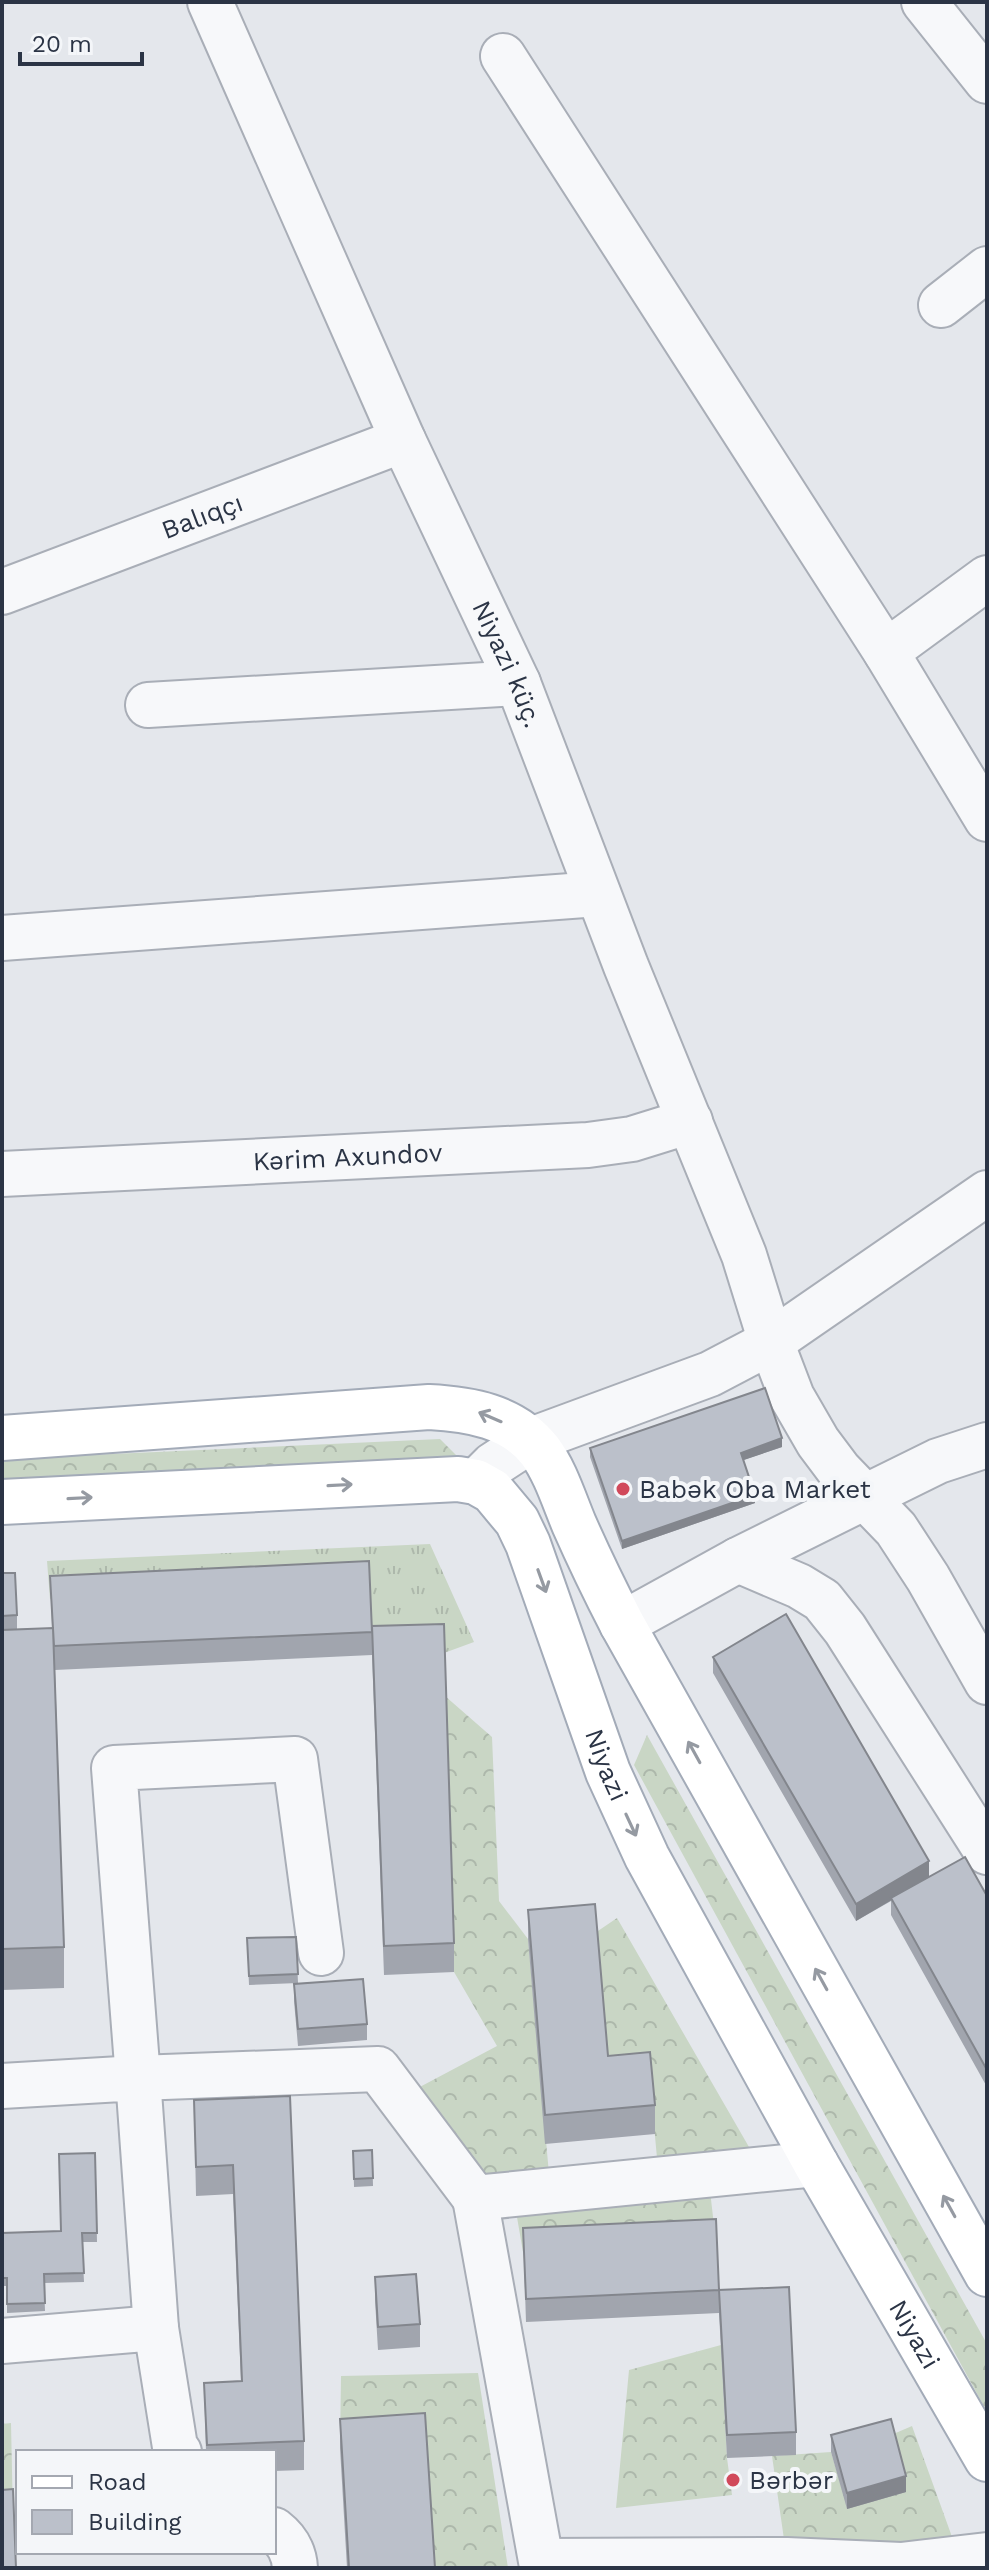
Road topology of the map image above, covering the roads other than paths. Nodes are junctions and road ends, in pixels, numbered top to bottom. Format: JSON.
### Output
{"nodes":[{"id":1,"x":210,"y":2,"type":"edge"},
{"id":2,"x":924,"y":2,"type":"edge"},
{"id":3,"x":503,"y":56,"type":"dead end"},
{"id":4,"x":987,"y":81,"type":"edge"},
{"id":5,"x":987,"y":269,"type":"edge"},
{"id":6,"x":941,"y":305,"type":"dead end"},
{"id":7,"x":403,"y":440,"type":"junction"},
{"id":8,"x":987,"y":578,"type":"edge"},
{"id":9,"x":2,"y":592,"type":"edge"},
{"id":10,"x":886,"y":652,"type":"junction"},
{"id":11,"x":518,"y":683,"type":"junction"},
{"id":12,"x":148,"y":705,"type":"dead end"},
{"id":13,"x":987,"y":819,"type":"edge"},
{"id":14,"x":598,"y":894,"type":"junction"},
{"id":15,"x":2,"y":938,"type":"edge"},
{"id":16,"x":690,"y":1121,"type":"junction"},
{"id":17,"x":2,"y":1174,"type":"edge"},
{"id":18,"x":987,"y":1193,"type":"edge"},
{"id":19,"x":771,"y":1342,"type":"junction"},
{"id":20,"x":2,"y":1438,"type":"edge"},
{"id":21,"x":531,"y":1440,"type":"junction"},
{"id":22,"x":987,"y":1445,"type":"edge"},
{"id":23,"x":476,"y":1482,"type":"junction"},
{"id":24,"x":865,"y":1497,"type":"junction"},
{"id":25,"x":2,"y":1502,"type":"edge"},
{"id":26,"x":738,"y":1560,"type":"junction"},
{"id":27,"x":622,"y":1624,"type":"junction"},
{"id":28,"x":987,"y":1682,"type":"edge"},
{"id":29,"x":987,"y":1852,"type":"edge"},
{"id":30,"x":321,"y":1953,"type":"dead end"},
{"id":31,"x":138,"y":2078,"type":"junction"},
{"id":32,"x":2,"y":2086,"type":"edge"},
{"id":33,"x":816,"y":2164,"type":"junction"},
{"id":34,"x":475,"y":2198,"type":"junction"},
{"id":35,"x":987,"y":2274,"type":"edge"},
{"id":36,"x":156,"y":2328,"type":"junction"},
{"id":37,"x":2,"y":2341,"type":"edge"},
{"id":38,"x":177,"y":2450,"type":"edge"},
{"id":39,"x":987,"y":2459,"type":"edge"},
{"id":40,"x":276,"y":2532,"type":"edge"},
{"id":41,"x":987,"y":2555,"type":"edge"},
{"id":42,"x":541,"y":2564,"type":"edge"},
{"id":43,"x":295,"y":2568,"type":"edge"}],
"edges":[{"from":1,"to":7,"type":"street","name":"Niyazi küç."},
{"from":2,"to":4,"type":"street"},
{"from":3,"to":10,"type":"street"},
{"from":5,"to":6,"type":"street"},
{"from":7,"to":9,"type":"street","name":"Balıqçı"},
{"from":7,"to":11,"type":"street","name":"Niyazi küç."},
{"from":8,"to":10,"type":"street"},
{"from":10,"to":13,"type":"street"},
{"from":11,"to":12,"type":"street"},
{"from":11,"to":14,"type":"street","name":"Niyazi küç."},
{"from":14,"to":15,"type":"street"},
{"from":14,"to":16,"type":"street","name":"Niyazi küç."},
{"from":16,"to":17,"type":"street","name":"Kərim Axundov"},
{"from":16,"to":19,"type":"street","name":"Niyazi küç."},
{"from":18,"to":19,"type":"street"},
{"from":19,"to":21,"type":"street"},
{"from":19,"to":24,"type":"street","name":"Niyazi küç."},
{"from":21,"to":20,"type":"main road","one_way":true},
{"from":21,"to":23,"type":"street"},
{"from":21,"to":27,"type":"main road"},
{"from":22,"to":24,"type":"street"},
{"from":25,"to":23,"type":"main road","one_way":true},
{"from":23,"to":33,"type":"main road","name":"Niyazi","one_way":true},
{"from":24,"to":26,"type":"street"},
{"from":24,"to":28,"type":"street","name":"Niyazi küç."},
{"from":26,"to":27,"type":"street"},
{"from":26,"to":29,"type":"street"},
{"from":35,"to":27,"type":"main road","one_way":true},
{"from":30,"to":31,"type":"street"},
{"from":31,"to":32,"type":"street"},
{"from":31,"to":34,"type":"street"},
{"from":31,"to":36,"type":"street"},
{"from":33,"to":34,"type":"street"},
{"from":33,"to":39,"type":"main road","name":"Niyazi"},
{"from":34,"to":42,"type":"street"},
{"from":36,"to":37,"type":"street"},
{"from":36,"to":38,"type":"street"},
{"from":40,"to":43,"type":"street"},
{"from":41,"to":42,"type":"street"}]}
